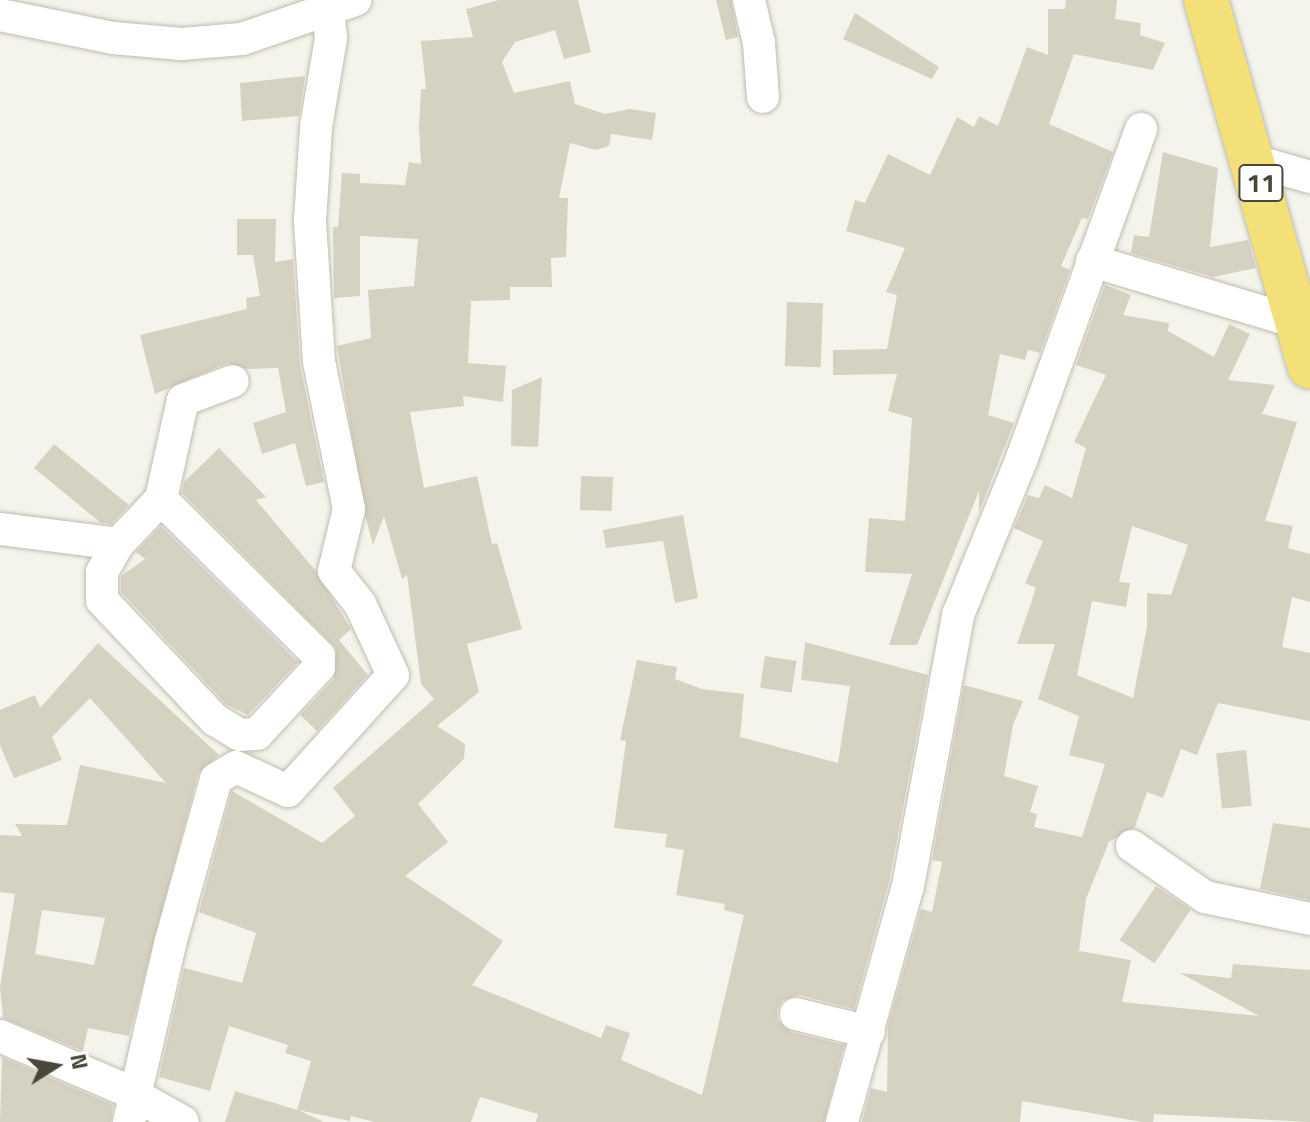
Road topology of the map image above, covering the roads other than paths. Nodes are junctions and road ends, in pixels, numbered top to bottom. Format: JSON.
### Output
{"nodes":[{"id":1,"x":749,"y":0,"type":"edge"},
{"id":2,"x":1206,"y":0,"type":"edge"},
{"id":3,"x":341,"y":4,"type":"edge"},
{"id":4,"x":0,"y":15,"type":"edge"},
{"id":5,"x":763,"y":97,"type":"dead end"},
{"id":6,"x":1141,"y":129,"type":"dead end"},
{"id":7,"x":1255,"y":161,"type":"junction"},
{"id":8,"x":1310,"y":177,"type":"edge"},
{"id":9,"x":1092,"y":261,"type":"junction"},
{"id":10,"x":1297,"y":322,"type":"junction"},
{"id":11,"x":1310,"y":367,"type":"edge"},
{"id":12,"x":233,"y":381,"type":"dead end"},
{"id":13,"x":161,"y":499,"type":"junction"},
{"id":14,"x":0,"y":529,"type":"edge"},
{"id":15,"x":118,"y":544,"type":"junction"},
{"id":16,"x":1132,"y":846,"type":"dead end"},
{"id":17,"x":1310,"y":919,"type":"edge"},
{"id":18,"x":796,"y":1014,"type":"dead end"},
{"id":19,"x":869,"y":1032,"type":"junction"},
{"id":20,"x":0,"y":1036,"type":"edge"},
{"id":21,"x":133,"y":1108,"type":"edge"},
{"id":22,"x":183,"y":1122,"type":"edge"},
{"id":23,"x":842,"y":1122,"type":"edge"}],
"edges":[{"from":1,"to":5,"type":"street"},
{"from":2,"to":7,"type":"highway","number":"11"},
{"from":3,"to":4,"type":"street"},
{"from":3,"to":21,"type":"street"},
{"from":6,"to":9,"type":"street"},
{"from":7,"to":8,"type":"street"},
{"from":7,"to":10,"type":"highway","number":"11"},
{"from":9,"to":10,"type":"street"},
{"from":9,"to":19,"type":"street"},
{"from":10,"to":11,"type":"highway","number":"11"},
{"from":12,"to":13,"type":"street"},
{"from":13,"to":15,"type":"street"},
{"from":13,"to":15,"type":"street"},
{"from":14,"to":15,"type":"street"},
{"from":16,"to":17,"type":"street"},
{"from":18,"to":19,"type":"street"},
{"from":19,"to":23,"type":"street"},
{"from":20,"to":21,"type":"street"},
{"from":21,"to":22,"type":"street"}]}
